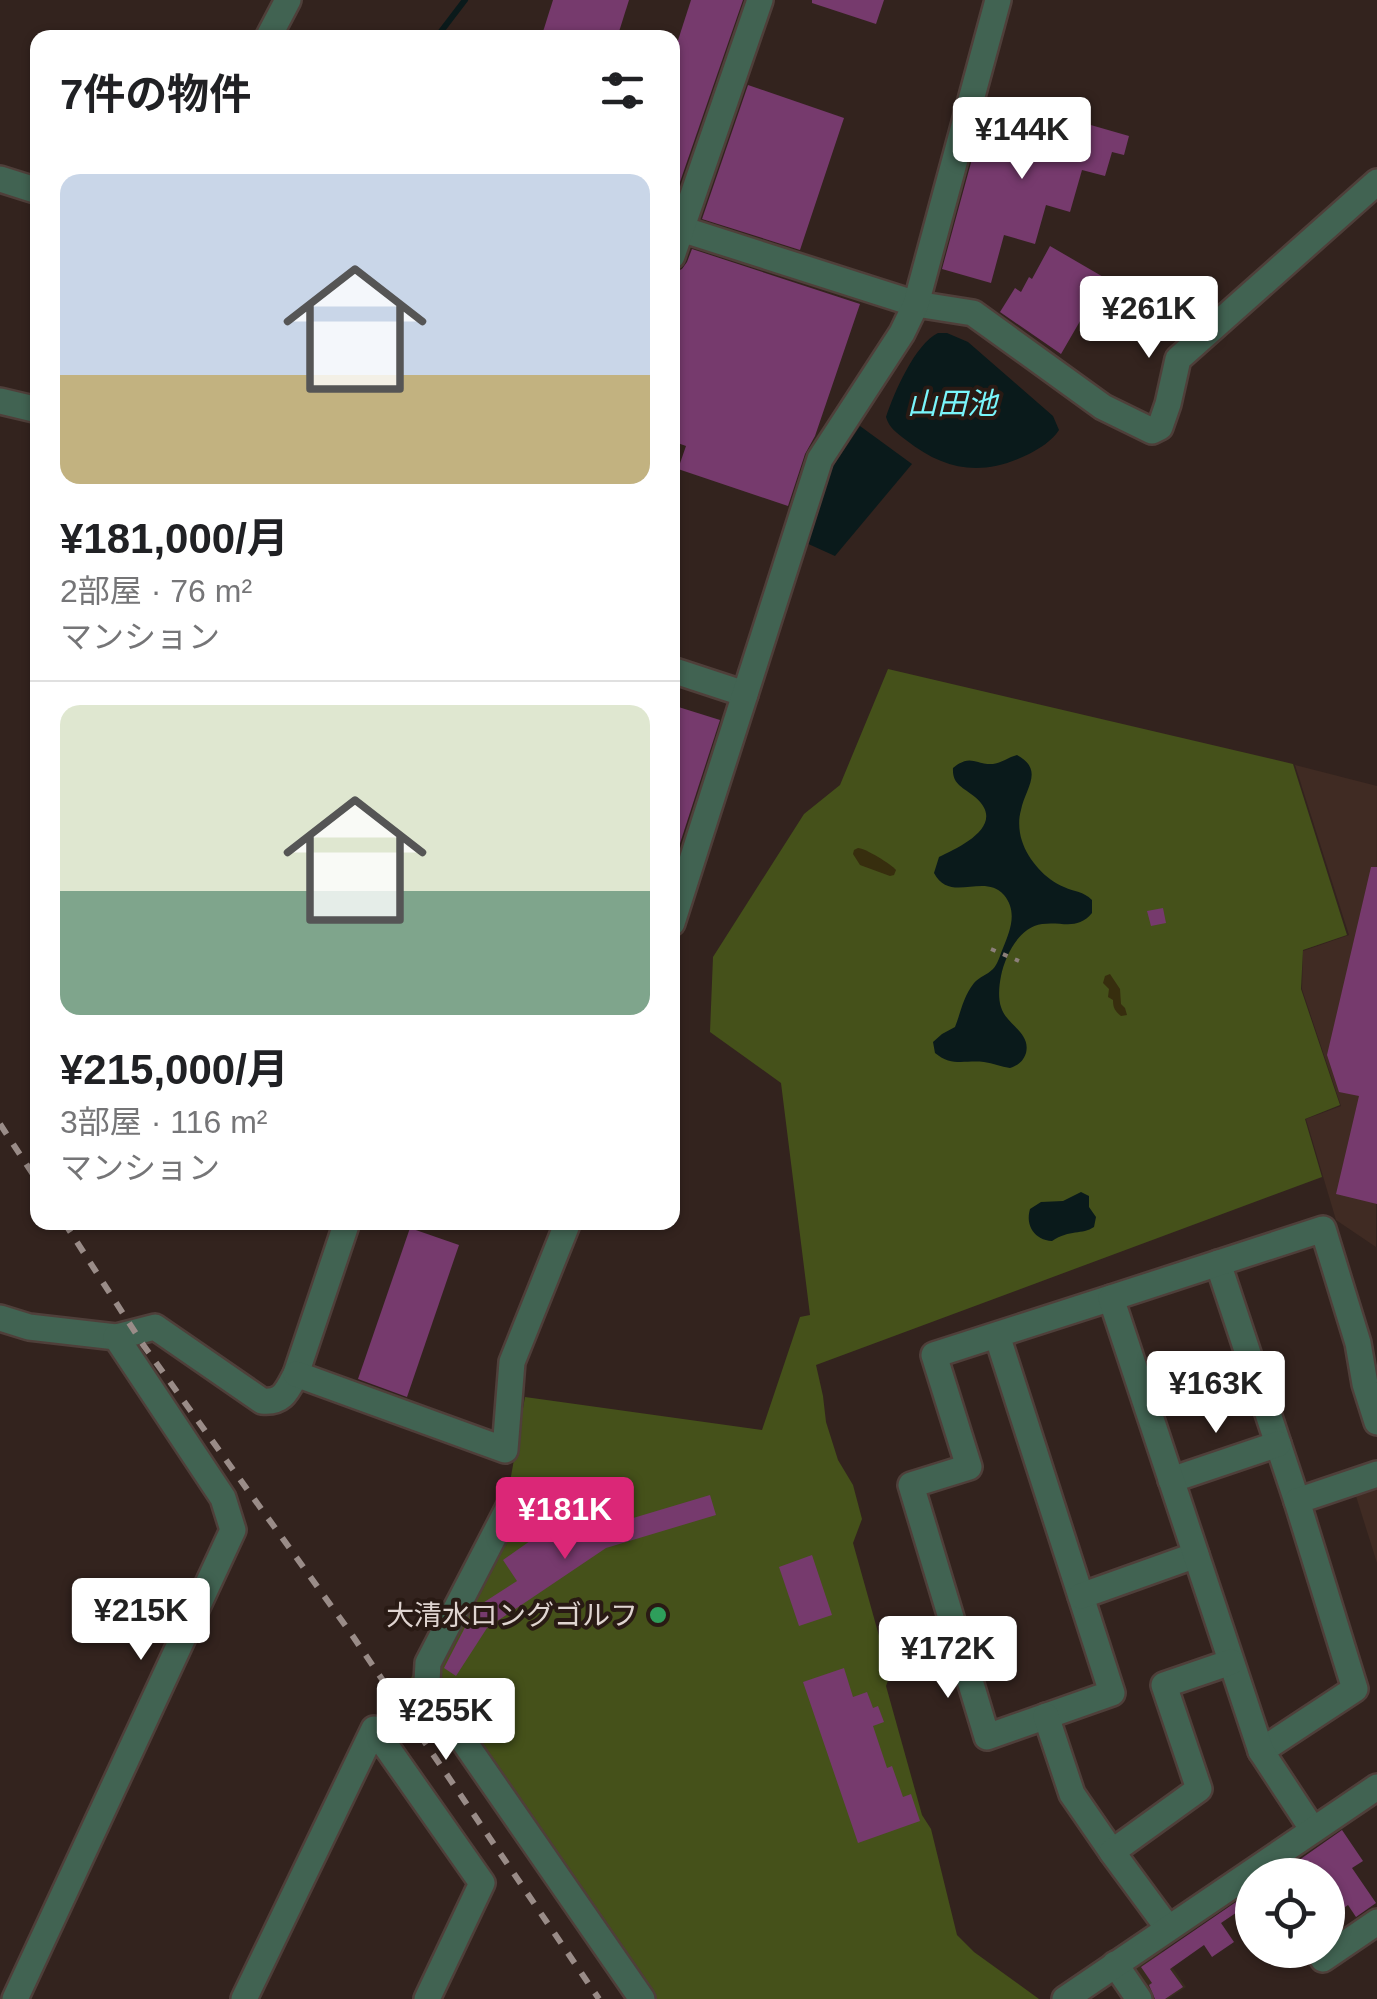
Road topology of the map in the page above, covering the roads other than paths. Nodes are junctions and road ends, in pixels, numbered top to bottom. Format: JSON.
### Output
{"nodes":[{"id":1,"x":288,"y":0,"type":"edge"},
{"id":2,"x":760,"y":0,"type":"edge"},
{"id":3,"x":998,"y":0,"type":"edge"},
{"id":4,"x":272,"y":30,"type":"edge"},
{"id":5,"x":0,"y":179,"type":"edge"},
{"id":6,"x":1377,"y":182,"type":"edge"},
{"id":7,"x":30,"y":188,"type":"edge"},
{"id":8,"x":680,"y":220,"type":"edge"},
{"id":9,"x":680,"y":229,"type":"edge"},
{"id":10,"x":916,"y":304,"type":"junction"},
{"id":11,"x":0,"y":400,"type":"edge"},
{"id":12,"x":30,"y":408,"type":"edge"},
{"id":13,"x":680,"y":673,"type":"edge"},
{"id":14,"x":745,"y":694,"type":"junction"},
{"id":15,"x":680,"y":899,"type":"edge"},
{"id":16,"x":344,"y":1230,"type":"edge"},
{"id":17,"x":565,"y":1230,"type":"edge"},
{"id":18,"x":1218,"y":1263,"type":"junction"},
{"id":19,"x":1112,"y":1298,"type":"junction"},
{"id":20,"x":0,"y":1318,"type":"edge"},
{"id":21,"x":997,"y":1334,"type":"junction"},
{"id":22,"x":116,"y":1337,"type":"junction"},
{"id":23,"x":296,"y":1374,"type":"junction"},
{"id":24,"x":1377,"y":1422,"type":"edge"},
{"id":25,"x":1278,"y":1444,"type":"junction"},
{"id":26,"x":1377,"y":1474,"type":"edge"},
{"id":27,"x":1172,"y":1480,"type":"junction"},
{"id":28,"x":1297,"y":1501,"type":"junction"},
{"id":29,"x":510,"y":1504,"type":"dead end"},
{"id":30,"x":1196,"y":1555,"type":"junction"},
{"id":31,"x":1081,"y":1596,"type":"junction"},
{"id":32,"x":1231,"y":1662,"type":"junction"},
{"id":33,"x":1046,"y":1716,"type":"junction"},
{"id":34,"x":1261,"y":1752,"type":"junction"},
{"id":35,"x":1377,"y":1786,"type":"edge"},
{"id":36,"x":1313,"y":1830,"type":"junction"},
{"id":37,"x":1112,"y":1852,"type":"junction"},
{"id":38,"x":1377,"y":1922,"type":"edge"},
{"id":39,"x":1168,"y":1928,"type":"junction"},
{"id":40,"x":1345,"y":1944,"type":"edge"},
{"id":41,"x":1115,"y":1964,"type":"junction"},
{"id":42,"x":15,"y":1999,"type":"edge"},
{"id":43,"x":244,"y":1999,"type":"edge"},
{"id":44,"x":427,"y":1999,"type":"edge"},
{"id":45,"x":642,"y":1999,"type":"edge"},
{"id":46,"x":1065,"y":1999,"type":"edge"},
{"id":47,"x":1139,"y":1999,"type":"edge"}],
"edges":[{"from":1,"to":4,"type":"street"},
{"from":2,"to":8,"type":"street"},
{"from":3,"to":10,"type":"street"},
{"from":5,"to":7,"type":"street"},
{"from":6,"to":10,"type":"street"},
{"from":9,"to":10,"type":"street"},
{"from":10,"to":14,"type":"street"},
{"from":11,"to":12,"type":"street"},
{"from":13,"to":14,"type":"street"},
{"from":14,"to":15,"type":"street"},
{"from":16,"to":23,"type":"street"},
{"from":17,"to":23,"type":"street"},
{"from":18,"to":19,"type":"street"},
{"from":18,"to":24,"type":"street"},
{"from":18,"to":25,"type":"street"},
{"from":19,"to":21,"type":"street"},
{"from":19,"to":27,"type":"street"},
{"from":20,"to":22,"type":"street"},
{"from":21,"to":31,"type":"street"},
{"from":21,"to":33,"type":"street"},
{"from":22,"to":23,"type":"street"},
{"from":22,"to":42,"type":"street"},
{"from":25,"to":27,"type":"street"},
{"from":25,"to":28,"type":"street"},
{"from":26,"to":28,"type":"street"},
{"from":27,"to":30,"type":"street"},
{"from":28,"to":34,"type":"street"},
{"from":29,"to":45,"type":"street"},
{"from":30,"to":31,"type":"street"},
{"from":30,"to":32,"type":"street"},
{"from":31,"to":33,"type":"street"},
{"from":32,"to":34,"type":"street"},
{"from":32,"to":37,"type":"street"},
{"from":33,"to":37,"type":"street"},
{"from":34,"to":36,"type":"street"},
{"from":35,"to":36,"type":"street"},
{"from":36,"to":39,"type":"street"},
{"from":37,"to":39,"type":"street"},
{"from":38,"to":40,"type":"street"},
{"from":39,"to":41,"type":"street"},
{"from":41,"to":46,"type":"street"},
{"from":41,"to":47,"type":"street"},
{"from":43,"to":44,"type":"street"}]}
